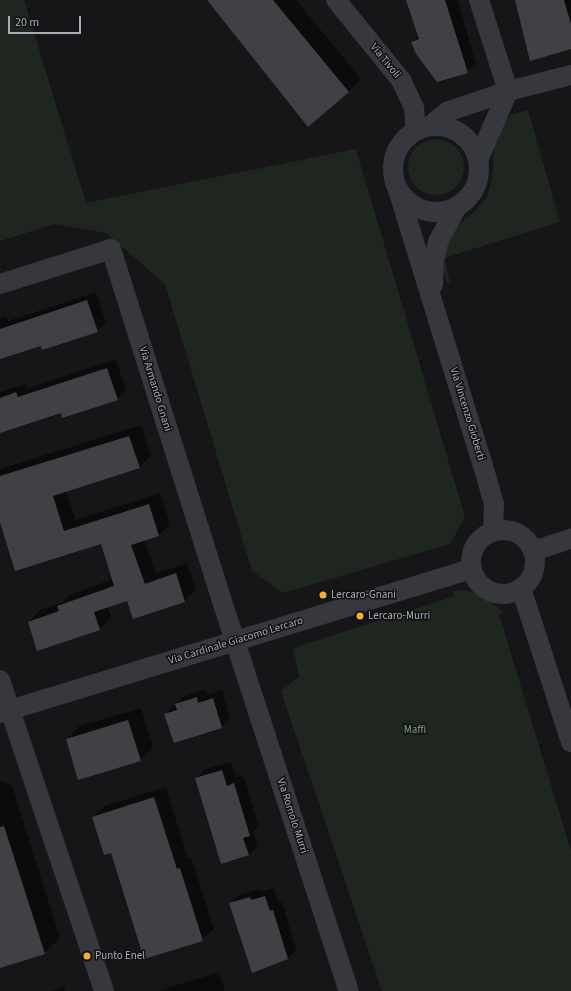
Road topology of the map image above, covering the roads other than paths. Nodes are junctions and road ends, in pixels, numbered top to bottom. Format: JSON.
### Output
{"nodes":[{"id":1,"x":336,"y":0,"type":"edge"},
{"id":2,"x":479,"y":0,"type":"edge"},
{"id":3,"x":571,"y":76,"type":"edge"},
{"id":4,"x":508,"y":91,"type":"junction"},
{"id":5,"x":424,"y":128,"type":"junction"},
{"id":6,"x":479,"y":158,"type":"junction"},
{"id":7,"x":399,"y":193,"type":"junction"},
{"id":8,"x":457,"y":207,"type":"junction"},
{"id":9,"x":0,"y":284,"type":"edge"},
{"id":10,"x":433,"y":299,"type":"junction"},
{"id":11,"x":493,"y":532,"type":"junction"},
{"id":12,"x":571,"y":539,"type":"edge"},
{"id":13,"x":533,"y":551,"type":"junction"},
{"id":14,"x":472,"y":569,"type":"junction"},
{"id":15,"x":521,"y":588,"type":"junction"},
{"id":16,"x":236,"y":640,"type":"junction"},
{"id":17,"x":0,"y":680,"type":"edge"},
{"id":18,"x":5,"y":712,"type":"edge"},
{"id":19,"x":571,"y":742,"type":"edge"},
{"id":20,"x":104,"y":991,"type":"edge"},
{"id":21,"x":348,"y":991,"type":"edge"}],
"edges":[{"from":1,"to":5,"type":"street","name":"Via Tivoli"},
{"from":2,"to":4,"type":"street"},
{"from":3,"to":4,"type":"street","name":"Via Vincenzo Gioberti"},
{"from":4,"to":5,"type":"street","name":"Via Vincenzo Gioberti"},
{"from":4,"to":6,"type":"street"},
{"from":5,"to":6,"type":"street"},
{"from":5,"to":7,"type":"street","name":"Via Vincenzo Gioberti"},
{"from":6,"to":8,"type":"street","name":"Via Vincenzo Gioberti"},
{"from":7,"to":8,"type":"street"},
{"from":7,"to":10,"type":"street","name":"Via Vincenzo Gioberti"},
{"from":8,"to":10,"type":"street","name":"Via Vincenzo Gioberti"},
{"from":9,"to":16,"type":"street","name":"Via Armando Gnani"},
{"from":10,"to":11,"type":"street","name":"Via Vincenzo Gioberti"},
{"from":11,"to":13,"type":"street"},
{"from":11,"to":14,"type":"street"},
{"from":12,"to":13,"type":"street"},
{"from":13,"to":15,"type":"street"},
{"from":14,"to":15,"type":"street"},
{"from":14,"to":16,"type":"street","name":"Via Cardinale Giacomo Lercaro"},
{"from":15,"to":19,"type":"street"},
{"from":16,"to":18,"type":"street","name":"Via Cardinale Giacomo Lercaro"},
{"from":16,"to":21,"type":"street","name":"Via Romolo Murri"},
{"from":17,"to":18,"type":"street"},
{"from":18,"to":20,"type":"street"}]}
